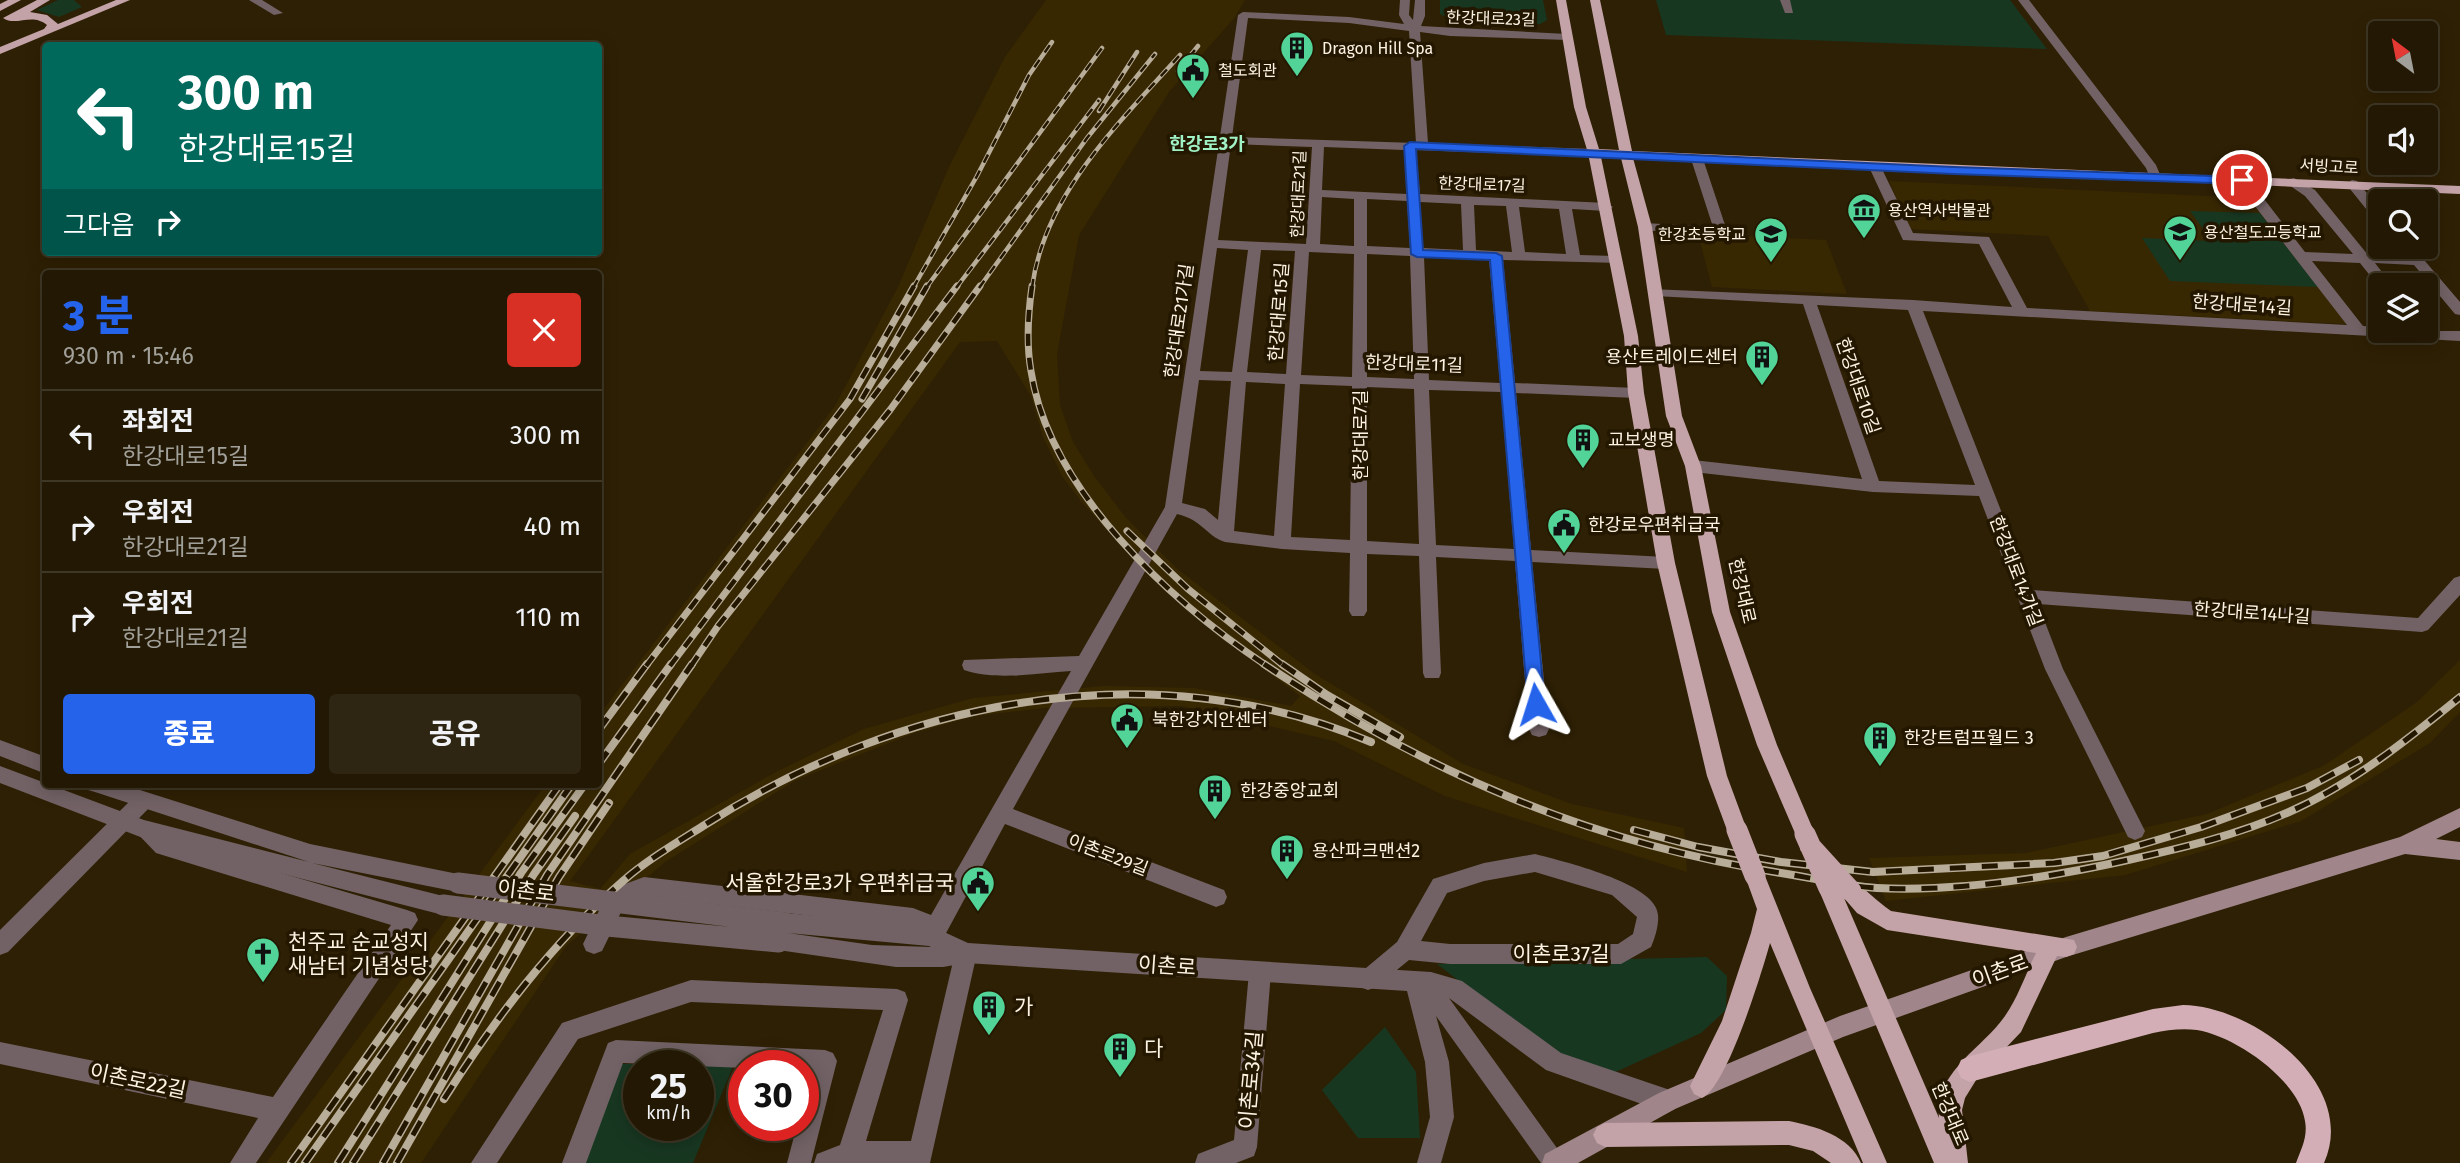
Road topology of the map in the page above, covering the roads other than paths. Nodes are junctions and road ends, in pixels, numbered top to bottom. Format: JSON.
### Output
{"nodes":[{"id":1,"x":16,"y":0,"type":"edge"},
{"id":2,"x":25,"y":0,"type":"edge"},
{"id":3,"x":33,"y":0,"type":"edge"},
{"id":4,"x":45,"y":0,"type":"edge"},
{"id":5,"x":122,"y":0,"type":"edge"},
{"id":6,"x":254,"y":0,"type":"edge"},
{"id":7,"x":1405,"y":0,"type":"edge"},
{"id":8,"x":1420,"y":0,"type":"edge"},
{"id":9,"x":1561,"y":0,"type":"edge"},
{"id":10,"x":1595,"y":0,"type":"edge"},
{"id":11,"x":2023,"y":0,"type":"edge"},
{"id":12,"x":1,"y":12,"type":"edge"},
{"id":13,"x":278,"y":13,"type":"dead end"},
{"id":14,"x":1414,"y":30,"type":"junction"},
{"id":15,"x":47,"y":33,"type":"junction"},
{"id":16,"x":1567,"y":37,"type":"junction"},
{"id":17,"x":0,"y":51,"type":"edge"},
{"id":18,"x":1226,"y":140,"type":"junction"},
{"id":19,"x":1318,"y":142,"type":"junction"},
{"id":20,"x":1416,"y":146,"type":"junction"},
{"id":21,"x":1594,"y":153,"type":"junction"},
{"id":22,"x":1626,"y":155,"type":"junction"},
{"id":23,"x":1694,"y":159,"type":"junction"},
{"id":24,"x":1875,"y":167,"type":"junction"},
{"id":25,"x":2155,"y":177,"type":"junction"},
{"id":26,"x":2242,"y":180,"type":"junction"},
{"id":27,"x":2294,"y":182,"type":"junction"},
{"id":28,"x":2352,"y":184,"type":"junction"},
{"id":29,"x":2460,"y":191,"type":"edge"},
{"id":30,"x":1314,"y":193,"type":"junction"},
{"id":31,"x":1636,"y":194,"type":"junction"},
{"id":32,"x":1361,"y":195,"type":"junction"},
{"id":33,"x":1414,"y":199,"type":"junction"},
{"id":34,"x":1467,"y":201,"type":"junction"},
{"id":35,"x":1512,"y":203,"type":"junction"},
{"id":36,"x":2368,"y":203,"type":"edge"},
{"id":37,"x":1565,"y":205,"type":"junction"},
{"id":38,"x":1606,"y":207,"type":"junction"},
{"id":39,"x":1645,"y":228,"type":"junction"},
{"id":40,"x":1721,"y":232,"type":"junction"},
{"id":41,"x":1739,"y":233,"type":"dead end"},
{"id":42,"x":1209,"y":244,"type":"junction"},
{"id":43,"x":1255,"y":246,"type":"junction"},
{"id":44,"x":1308,"y":248,"type":"junction"},
{"id":45,"x":1361,"y":252,"type":"junction"},
{"id":46,"x":1417,"y":254,"type":"junction"},
{"id":47,"x":1470,"y":256,"type":"junction"},
{"id":48,"x":1496,"y":256,"type":"junction"},
{"id":49,"x":2299,"y":256,"type":"junction"},
{"id":50,"x":1519,"y":257,"type":"junction"},
{"id":51,"x":1574,"y":259,"type":"junction"},
{"id":52,"x":2362,"y":259,"type":"junction"},
{"id":53,"x":1615,"y":260,"type":"junction"},
{"id":54,"x":2418,"y":261,"type":"joint"},
{"id":55,"x":2374,"y":273,"type":"edge"},
{"id":56,"x":1655,"y":292,"type":"junction"},
{"id":57,"x":1808,"y":299,"type":"junction"},
{"id":58,"x":1913,"y":304,"type":"junction"},
{"id":59,"x":2021,"y":311,"type":"junction"},
{"id":60,"x":2460,"y":311,"type":"edge"},
{"id":61,"x":2360,"y":332,"type":"junction"},
{"id":62,"x":2368,"y":332,"type":"edge"},
{"id":63,"x":2438,"y":334,"type":"edge"},
{"id":64,"x":2460,"y":336,"type":"edge"},
{"id":65,"x":1191,"y":375,"type":"junction"},
{"id":66,"x":1239,"y":377,"type":"junction"},
{"id":67,"x":1294,"y":379,"type":"junction"},
{"id":68,"x":1361,"y":382,"type":"junction"},
{"id":69,"x":1421,"y":384,"type":"junction"},
{"id":70,"x":1508,"y":387,"type":"junction"},
{"id":71,"x":1636,"y":393,"type":"junction"},
{"id":72,"x":1693,"y":466,"type":"junction"},
{"id":73,"x":1873,"y":486,"type":"junction"},
{"id":74,"x":1986,"y":491,"type":"junction"},
{"id":75,"x":1173,"y":507,"type":"junction"},
{"id":76,"x":1225,"y":536,"type":"junction"},
{"id":77,"x":1282,"y":543,"type":"junction"},
{"id":78,"x":1360,"y":548,"type":"junction"},
{"id":79,"x":1429,"y":551,"type":"junction"},
{"id":80,"x":1521,"y":555,"type":"junction"},
{"id":81,"x":1666,"y":563,"type":"junction"},
{"id":82,"x":2460,"y":583,"type":"edge"},
{"id":83,"x":2025,"y":596,"type":"junction"},
{"id":84,"x":1358,"y":611,"type":"dead end"},
{"id":85,"x":1084,"y":663,"type":"junction"},
{"id":86,"x":971,"y":665,"type":"dead end"},
{"id":87,"x":1432,"y":673,"type":"dead end"},
{"id":88,"x":1539,"y":729,"type":"dead end"},
{"id":89,"x":0,"y":748,"type":"edge"},
{"id":90,"x":42,"y":764,"type":"edge"},
{"id":91,"x":0,"y":774,"type":"edge"},
{"id":92,"x":105,"y":788,"type":"edge"},
{"id":93,"x":142,"y":802,"type":"junction"},
{"id":94,"x":1000,"y":813,"type":"junction"},
{"id":95,"x":2460,"y":817,"type":"edge"},
{"id":96,"x":134,"y":825,"type":"junction"},
{"id":97,"x":2135,"y":831,"type":"dead end"},
{"id":98,"x":1808,"y":840,"type":"junction"},
{"id":99,"x":2405,"y":845,"type":"junction"},
{"id":100,"x":2460,"y":851,"type":"edge"},
{"id":101,"x":1216,"y":897,"type":"dead end"},
{"id":102,"x":1768,"y":910,"type":"junction"},
{"id":103,"x":782,"y":932,"type":"junction"},
{"id":104,"x":934,"y":932,"type":"junction"},
{"id":105,"x":594,"y":944,"type":"dead end"},
{"id":106,"x":0,"y":945,"type":"edge"},
{"id":107,"x":1405,"y":949,"type":"junction"},
{"id":108,"x":2056,"y":951,"type":"junction"},
{"id":109,"x":965,"y":953,"type":"junction"},
{"id":110,"x":1260,"y":972,"type":"junction"},
{"id":111,"x":1368,"y":980,"type":"junction"},
{"id":112,"x":1415,"y":980,"type":"junction"},
{"id":113,"x":1881,"y":1013,"type":"junction"},
{"id":114,"x":1820,"y":1035,"type":"junction"},
{"id":115,"x":0,"y":1053,"type":"edge"},
{"id":116,"x":1970,"y":1069,"type":"junction"},
{"id":117,"x":1702,"y":1086,"type":"junction"},
{"id":118,"x":1667,"y":1101,"type":"junction"},
{"id":119,"x":276,"y":1110,"type":"junction"},
{"id":120,"x":1605,"y":1135,"type":"junction"},
{"id":121,"x":849,"y":1158,"type":"edge"},
{"id":122,"x":919,"y":1158,"type":"edge"},
{"id":123,"x":242,"y":1163,"type":"edge"},
{"id":124,"x":483,"y":1163,"type":"edge"},
{"id":125,"x":574,"y":1163,"type":"edge"},
{"id":126,"x":799,"y":1163,"type":"edge"},
{"id":127,"x":826,"y":1163,"type":"edge"},
{"id":128,"x":1207,"y":1163,"type":"edge"},
{"id":129,"x":1429,"y":1163,"type":"edge"},
{"id":130,"x":1554,"y":1163,"type":"edge"},
{"id":131,"x":1849,"y":1163,"type":"edge"},
{"id":132,"x":1875,"y":1163,"type":"edge"},
{"id":133,"x":1946,"y":1163,"type":"edge"},
{"id":134,"x":1956,"y":1163,"type":"edge"},
{"id":135,"x":2309,"y":1163,"type":"edge"}],
"edges":[{"from":1,"to":12,"type":"main road"},
{"from":2,"to":12,"type":"main road"},
{"from":3,"to":12,"type":"main road"},
{"from":4,"to":12,"type":"main road"},
{"from":5,"to":15,"type":"main road"},
{"from":6,"to":13,"type":"street"},
{"from":7,"to":14,"type":"street","name":"한강대로23길"},
{"from":8,"to":14,"type":"street","name":"한강대로23길"},
{"from":9,"to":16,"type":"main road"},
{"from":10,"to":22,"type":"main road","name":"한강대로"},
{"from":11,"to":25,"type":"street"},
{"from":12,"to":15,"type":"main road"},
{"from":14,"to":16,"type":"street","name":"한강대로23길"},
{"from":14,"to":18,"type":"street","name":"한강대로21가길"},
{"from":14,"to":20,"type":"street","name":"한강대로23길"},
{"from":15,"to":17,"type":"main road"},
{"from":16,"to":21,"type":"main road"},
{"from":18,"to":19,"type":"street","name":"한강대로21길"},
{"from":18,"to":42,"type":"street","name":"한강대로21가길"},
{"from":19,"to":20,"type":"street","name":"한강대로21길"},
{"from":19,"to":30,"type":"street","name":"한강대로21길"},
{"from":20,"to":21,"type":"street","name":"한강대로21길"},
{"from":20,"to":33,"type":"street"},
{"from":21,"to":22,"type":"main road","name":"서빙고로"},
{"from":21,"to":38,"type":"main road"},
{"from":22,"to":23,"type":"main road","name":"서빙고로"},
{"from":22,"to":31,"type":"main road","name":"한강대로"},
{"from":23,"to":24,"type":"main road","name":"서빙고로"},
{"from":23,"to":31,"type":"main road"},
{"from":23,"to":40,"type":"street"},
{"from":24,"to":25,"type":"main road","name":"서빙고로"},
{"from":24,"to":59,"type":"street"},
{"from":25,"to":26,"type":"main road","name":"서빙고로"},
{"from":26,"to":27,"type":"main road","name":"서빙고로"},
{"from":26,"to":49,"type":"street"},
{"from":27,"to":28,"type":"main road","name":"서빙고로"},
{"from":27,"to":52,"type":"street"},
{"from":28,"to":29,"type":"main road","name":"서빙고로"},
{"from":28,"to":36,"type":"street"},
{"from":30,"to":32,"type":"street","name":"한강대로17길"},
{"from":30,"to":44,"type":"street","name":"한강대로21길"},
{"from":31,"to":39,"type":"main road","name":"한강대로"},
{"from":32,"to":33,"type":"street","name":"한강대로17길"},
{"from":32,"to":45,"type":"street","name":"한강대로7길"},
{"from":33,"to":34,"type":"street","name":"한강대로17길"},
{"from":33,"to":46,"type":"street"},
{"from":34,"to":35,"type":"street","name":"한강대로17길"},
{"from":34,"to":47,"type":"street"},
{"from":35,"to":37,"type":"street","name":"한강대로17길"},
{"from":35,"to":50,"type":"street"},
{"from":37,"to":38,"type":"street","name":"한강대로17길"},
{"from":37,"to":51,"type":"street"},
{"from":38,"to":53,"type":"main road"},
{"from":39,"to":40,"type":"street"},
{"from":39,"to":56,"type":"main road","name":"한강대로"},
{"from":40,"to":41,"type":"street"},
{"from":42,"to":43,"type":"street","name":"한강대로15길"},
{"from":42,"to":65,"type":"street","name":"한강대로21가길"},
{"from":43,"to":44,"type":"street","name":"한강대로15길"},
{"from":43,"to":66,"type":"street"},
{"from":44,"to":45,"type":"street","name":"한강대로15길"},
{"from":44,"to":67,"type":"street","name":"한강대로15길"},
{"from":45,"to":46,"type":"street","name":"한강대로15길"},
{"from":45,"to":68,"type":"street","name":"한강대로7길"},
{"from":46,"to":47,"type":"street","name":"한강대로15길"},
{"from":46,"to":69,"type":"street"},
{"from":47,"to":48,"type":"street","name":"한강대로15길"},
{"from":48,"to":50,"type":"street","name":"한강대로15길"},
{"from":48,"to":70,"type":"street"},
{"from":49,"to":52,"type":"street"},
{"from":49,"to":61,"type":"street"},
{"from":50,"to":51,"type":"street","name":"한강대로15길"},
{"from":51,"to":53,"type":"street","name":"한강대로15길"},
{"from":52,"to":54,"type":"street"},
{"from":52,"to":55,"type":"street"},
{"from":53,"to":71,"type":"main road"},
{"from":54,"to":60,"type":"street"},
{"from":56,"to":57,"type":"street","name":"한강대로14길"},
{"from":56,"to":72,"type":"main road","name":"한강대로"},
{"from":57,"to":58,"type":"street","name":"한강대로14길"},
{"from":57,"to":73,"type":"street","name":"한강대로10길"},
{"from":58,"to":59,"type":"street","name":"한강대로14길"},
{"from":58,"to":74,"type":"street","name":"한강대로14가길"},
{"from":59,"to":61,"type":"street","name":"한강대로14길"},
{"from":61,"to":62,"type":"street","name":"한강대로14길"},
{"from":63,"to":64,"type":"street","name":"한강대로14길"},
{"from":65,"to":66,"type":"street","name":"한강대로11길"},
{"from":65,"to":75,"type":"street","name":"한강대로21가길"},
{"from":66,"to":67,"type":"street","name":"한강대로11길"},
{"from":66,"to":76,"type":"street"},
{"from":67,"to":68,"type":"street","name":"한강대로11길"},
{"from":67,"to":77,"type":"street"},
{"from":68,"to":69,"type":"street","name":"한강대로11길"},
{"from":68,"to":78,"type":"street","name":"한강대로7길"},
{"from":69,"to":70,"type":"street","name":"한강대로11길"},
{"from":69,"to":79,"type":"street"},
{"from":70,"to":71,"type":"street","name":"한강대로11길"},
{"from":70,"to":80,"type":"street"},
{"from":71,"to":81,"type":"main road"},
{"from":72,"to":73,"type":"street"},
{"from":72,"to":98,"type":"main road","name":"한강대로"},
{"from":73,"to":74,"type":"street"},
{"from":74,"to":83,"type":"street","name":"한강대로14가길"},
{"from":75,"to":76,"type":"street"},
{"from":75,"to":85,"type":"street"},
{"from":76,"to":77,"type":"street"},
{"from":77,"to":78,"type":"street"},
{"from":78,"to":79,"type":"street"},
{"from":78,"to":84,"type":"street","name":"한강대로7길"},
{"from":79,"to":80,"type":"street"},
{"from":79,"to":87,"type":"street"},
{"from":80,"to":81,"type":"street"},
{"from":80,"to":88,"type":"street"},
{"from":81,"to":102,"type":"main road","bridge":true},
{"from":82,"to":83,"type":"street","name":"한강대로14나길"},
{"from":83,"to":97,"type":"street","name":"한강대로14가길"},
{"from":85,"to":86,"type":"street"},
{"from":85,"to":94,"type":"street"},
{"from":89,"to":90,"type":"street"},
{"from":91,"to":96,"type":"street","name":"이촌로"},
{"from":92,"to":93,"type":"street","name":"이촌로"},
{"from":93,"to":96,"type":"street"},
{"from":93,"to":103,"type":"street","name":"이촌로","bridge":true},
{"from":94,"to":101,"type":"street","name":"이촌로29길"},
{"from":94,"to":104,"type":"street"},
{"from":95,"to":99,"type":"main road","name":"이촌로"},
{"from":96,"to":103,"type":"street","name":"이촌로","bridge":true},
{"from":96,"to":106,"type":"street"},
{"from":96,"to":119,"type":"street","name":"이촌로"},
{"from":98,"to":108,"type":"main road","bridge":true},
{"from":98,"to":113,"type":"main road","name":"한강대로","bridge":true},
{"from":99,"to":100,"type":"main road"},
{"from":99,"to":108,"type":"main road","name":"이촌로"},
{"from":102,"to":114,"type":"main road"},
{"from":102,"to":117,"type":"main road"},
{"from":103,"to":104,"type":"street","name":"이촌로"},
{"from":103,"to":109,"type":"street","name":"이촌로"},
{"from":104,"to":105,"type":"street"},
{"from":104,"to":109,"type":"street","name":"이촌로"},
{"from":107,"to":107,"type":"street","name":"이촌로37길"},
{"from":107,"to":111,"type":"street"},
{"from":108,"to":113,"type":"main road","name":"이촌로"},
{"from":108,"to":116,"type":"main road"},
{"from":109,"to":110,"type":"street","name":"이촌로"},
{"from":109,"to":122,"type":"street"},
{"from":110,"to":111,"type":"street","name":"이촌로"},
{"from":110,"to":128,"type":"street","name":"이촌로34길"},
{"from":111,"to":112,"type":"street","name":"이촌로"},
{"from":112,"to":118,"type":"street"},
{"from":112,"to":129,"type":"street"},
{"from":112,"to":130,"type":"street","name":"이촌로"},
{"from":113,"to":114,"type":"main road","name":"이촌로"},
{"from":113,"to":133,"type":"main road","name":"한강대로"},
{"from":114,"to":117,"type":"main road","name":"이촌로"},
{"from":114,"to":132,"type":"main road"},
{"from":115,"to":119,"type":"street","name":"이촌로22길"},
{"from":116,"to":134,"type":"main road"},
{"from":116,"to":135,"type":"highway"},
{"from":117,"to":118,"type":"main road","name":"이촌로"},
{"from":118,"to":120,"type":"main road","name":"이촌로"},
{"from":119,"to":123,"type":"street","name":"이촌로"},
{"from":120,"to":130,"type":"main road","name":"이촌로"},
{"from":120,"to":131,"type":"main road"},
{"from":121,"to":122,"type":"street"},
{"from":121,"to":124,"type":"street"},
{"from":121,"to":127,"type":"street"},
{"from":125,"to":126,"type":"street"}]}
